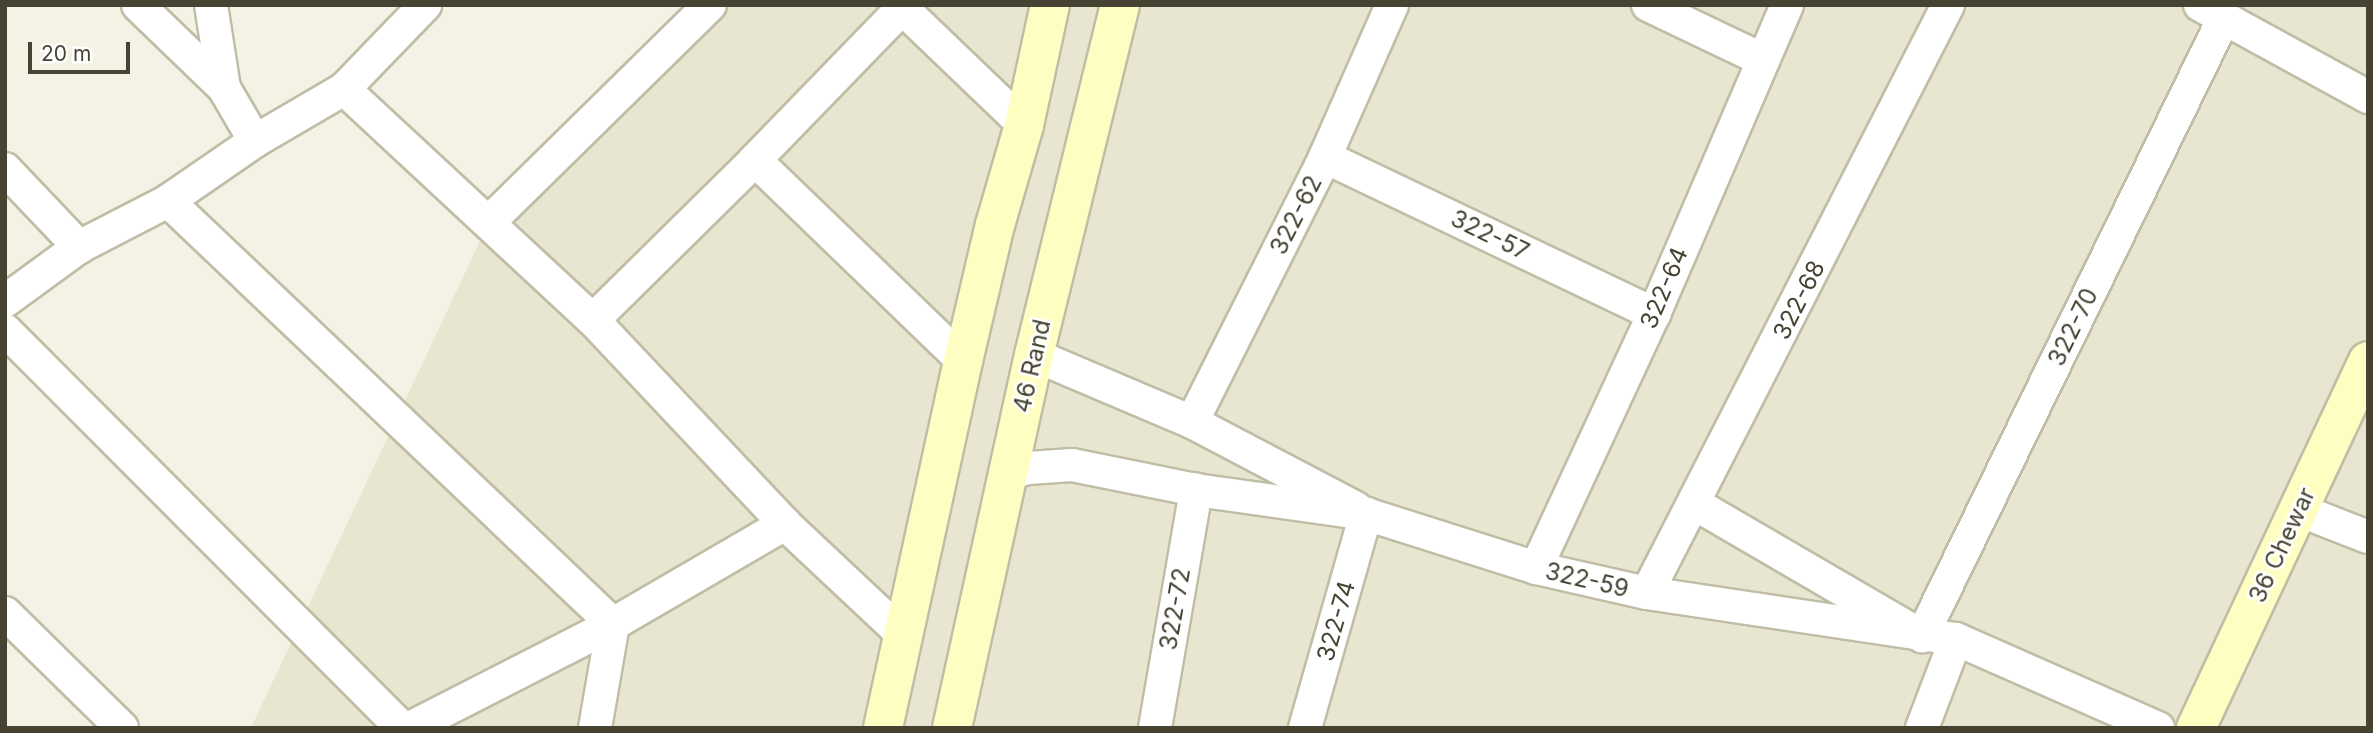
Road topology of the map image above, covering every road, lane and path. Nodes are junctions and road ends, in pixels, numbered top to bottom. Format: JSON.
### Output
{"nodes":[{"id":1,"x":138,"y":5,"type":"edge"},
{"id":2,"x":211,"y":5,"type":"edge"},
{"id":3,"x":710,"y":5,"type":"edge"},
{"id":4,"x":1050,"y":5,"type":"edge"},
{"id":5,"x":1120,"y":5,"type":"edge"},
{"id":6,"x":1392,"y":5,"type":"edge"},
{"id":7,"x":1648,"y":5,"type":"edge"},
{"id":8,"x":1787,"y":5,"type":"edge"},
{"id":9,"x":1948,"y":5,"type":"edge"},
{"id":10,"x":904,"y":6,"type":"edge"},
{"id":11,"x":2212,"y":12,"type":"edge"},
{"id":12,"x":411,"y":13,"type":"edge"},
{"id":13,"x":1761,"y":60,"type":"junction"},
{"id":14,"x":224,"y":88,"type":"junction"},
{"id":15,"x":344,"y":89,"type":"junction"},
{"id":16,"x":2368,"y":97,"type":"edge"},
{"id":17,"x":1024,"y":125,"type":"junction"},
{"id":18,"x":255,"y":141,"type":"junction"},
{"id":19,"x":1325,"y":157,"type":"junction"},
{"id":20,"x":755,"y":160,"type":"junction"},
{"id":21,"x":5,"y":169,"type":"edge"},
{"id":22,"x":168,"y":201,"type":"junction"},
{"id":23,"x":489,"y":222,"type":"junction"},
{"id":24,"x":79,"y":247,"type":"junction"},
{"id":25,"x":5,"y":301,"type":"edge"},
{"id":26,"x":1654,"y":314,"type":"junction"},
{"id":27,"x":593,"y":320,"type":"junction"},
{"id":28,"x":5,"y":330,"type":"edge"},
{"id":29,"x":1034,"y":355,"type":"junction"},
{"id":30,"x":963,"y":361,"type":"junction"},
{"id":31,"x":2368,"y":362,"type":"edge"},
{"id":32,"x":1192,"y":422,"type":"junction"},
{"id":33,"x":1007,"y":474,"type":"junction"},
{"id":34,"x":1196,"y":490,"type":"junction"},
{"id":35,"x":1695,"y":504,"type":"junction"},
{"id":36,"x":2299,"y":510,"type":"junction"},
{"id":37,"x":1366,"y":514,"type":"junction"},
{"id":38,"x":785,"y":524,"type":"junction"},
{"id":39,"x":2368,"y":537,"type":"edge"},
{"id":40,"x":1536,"y":568,"type":"junction"},
{"id":41,"x":1647,"y":593,"type":"junction"},
{"id":42,"x":5,"y":613,"type":"edge"},
{"id":43,"x":613,"y":624,"type":"junction"},
{"id":44,"x":902,"y":634,"type":"junction"},
{"id":45,"x":1922,"y":636,"type":"junction"},
{"id":46,"x":1956,"y":639,"type":"junction"},
{"id":47,"x":122,"y":728,"type":"edge"},
{"id":48,"x":402,"y":728,"type":"edge"},
{"id":49,"x":410,"y":728,"type":"edge"},
{"id":50,"x":595,"y":728,"type":"edge"},
{"id":51,"x":883,"y":728,"type":"edge"},
{"id":52,"x":952,"y":728,"type":"edge"},
{"id":53,"x":1155,"y":728,"type":"edge"},
{"id":54,"x":1305,"y":728,"type":"edge"},
{"id":55,"x":1922,"y":728,"type":"edge"},
{"id":56,"x":2158,"y":728,"type":"edge"},
{"id":57,"x":2196,"y":728,"type":"edge"}],
"edges":[{"from":1,"to":14,"type":"street"},
{"from":2,"to":14,"type":"street"},
{"from":3,"to":23,"type":"street"},
{"from":4,"to":17,"type":"main road"},
{"from":5,"to":29,"type":"main road","name":"46 Rand"},
{"from":6,"to":19,"type":"street","name":"322-62"},
{"from":7,"to":13,"type":"street"},
{"from":8,"to":13,"type":"street","name":"322-64"},
{"from":9,"to":35,"type":"street","name":"322-68"},
{"from":10,"to":17,"type":"street"},
{"from":10,"to":20,"type":"street"},
{"from":11,"to":16,"type":"street"},
{"from":11,"to":45,"type":"street","name":"322-70"},
{"from":12,"to":15,"type":"street"},
{"from":13,"to":26,"type":"street","name":"322-64"},
{"from":14,"to":18,"type":"street"},
{"from":15,"to":18,"type":"street"},
{"from":15,"to":23,"type":"street"},
{"from":17,"to":30,"type":"main road"},
{"from":18,"to":22,"type":"street"},
{"from":19,"to":26,"type":"street","name":"322-57"},
{"from":19,"to":32,"type":"street","name":"322-62"},
{"from":20,"to":27,"type":"street"},
{"from":20,"to":30,"type":"street"},
{"from":21,"to":24,"type":"street"},
{"from":22,"to":24,"type":"street"},
{"from":22,"to":43,"type":"street"},
{"from":23,"to":27,"type":"street"},
{"from":24,"to":25,"type":"street"},
{"from":26,"to":40,"type":"street","name":"322-64"},
{"from":27,"to":38,"type":"street"},
{"from":28,"to":48,"type":"street"},
{"from":29,"to":32,"type":"street"},
{"from":29,"to":33,"type":"main road","name":"46 Rand"},
{"from":30,"to":44,"type":"main road"},
{"from":31,"to":36,"type":"main road","name":"36 Chewar"},
{"from":32,"to":37,"type":"street"},
{"from":33,"to":34,"type":"street","name":"322-59"},
{"from":33,"to":52,"type":"main road","name":"46 Rand"},
{"from":34,"to":37,"type":"street","name":"322-59"},
{"from":34,"to":53,"type":"street","name":"322-72"},
{"from":35,"to":41,"type":"street","name":"322-68"},
{"from":35,"to":45,"type":"street"},
{"from":36,"to":39,"type":"street"},
{"from":36,"to":57,"type":"main road","name":"36 Chewar"},
{"from":37,"to":40,"type":"street","name":"322-59"},
{"from":37,"to":54,"type":"street","name":"322-74"},
{"from":38,"to":43,"type":"street"},
{"from":38,"to":44,"type":"street"},
{"from":40,"to":41,"type":"street","name":"322-59"},
{"from":41,"to":45,"type":"street","name":"322-59"},
{"from":42,"to":47,"type":"street"},
{"from":43,"to":49,"type":"street"},
{"from":43,"to":50,"type":"street"},
{"from":44,"to":51,"type":"main road"},
{"from":45,"to":46,"type":"street","name":"322-59"},
{"from":46,"to":55,"type":"street"},
{"from":46,"to":56,"type":"street","name":"322-59"}]}
